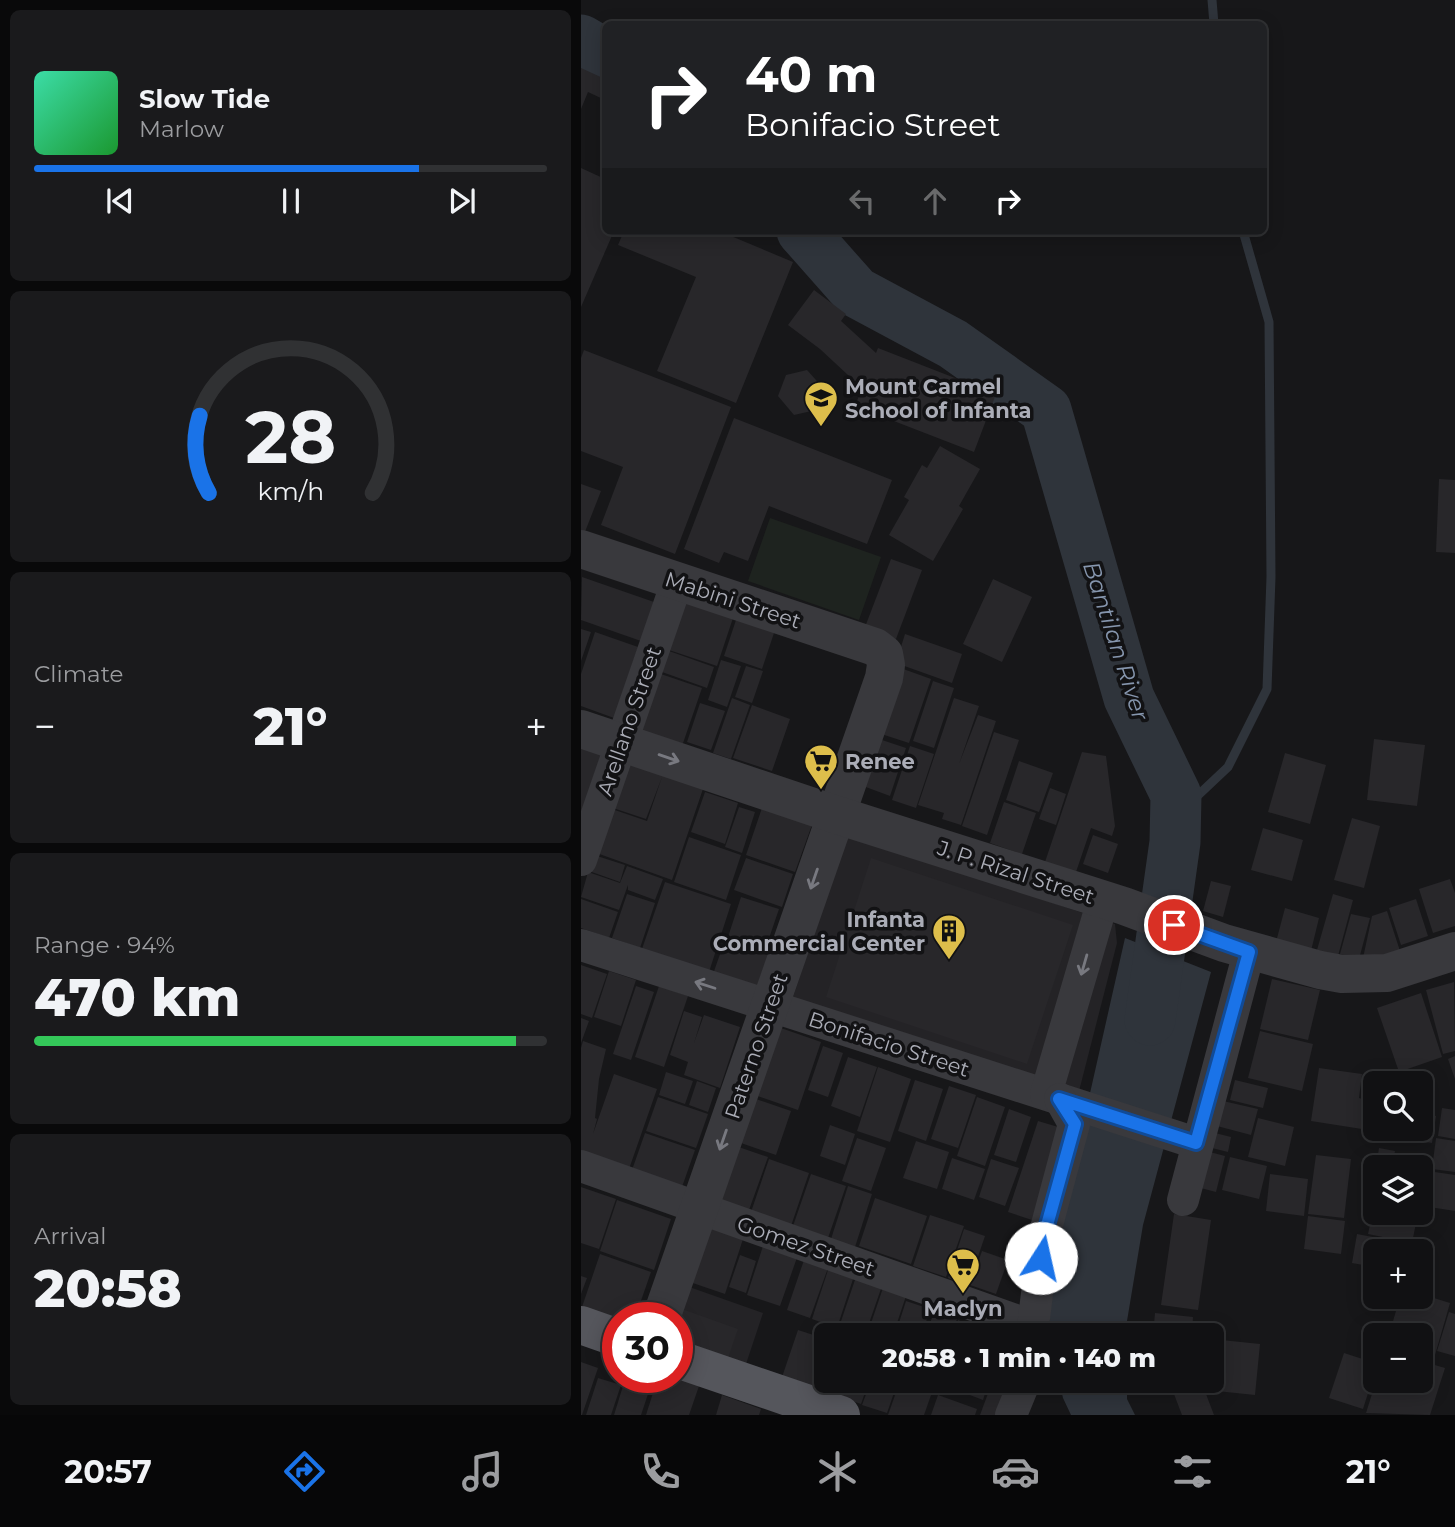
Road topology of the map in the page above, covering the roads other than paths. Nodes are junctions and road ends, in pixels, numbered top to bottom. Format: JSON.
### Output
{"nodes":[{"id":1,"x":581,"y":549,"type":"edge"},
{"id":2,"x":677,"y":582,"type":"junction"},
{"id":3,"x":884,"y":654,"type":"joint"},
{"id":4,"x":581,"y":729,"type":"edge"},
{"id":5,"x":622,"y":743,"type":"junction"},
{"id":6,"x":837,"y":815,"type":"junction"},
{"id":7,"x":581,"y":860,"type":"edge"},
{"id":8,"x":1114,"y":903,"type":"junction"},
{"id":9,"x":581,"y":945,"type":"edge"},
{"id":10,"x":1237,"y":948,"type":"junction"},
{"id":11,"x":1455,"y":951,"type":"edge"},
{"id":12,"x":770,"y":1006,"type":"junction"},
{"id":13,"x":1062,"y":1100,"type":"junction"},
{"id":14,"x":1191,"y":1142,"type":"junction"},
{"id":15,"x":581,"y":1166,"type":"edge"},
{"id":16,"x":1182,"y":1200,"type":"dead end"},
{"id":17,"x":699,"y":1208,"type":"junction"},
{"id":18,"x":667,"y":1302,"type":"edge"},
{"id":19,"x":1010,"y":1323,"type":"edge"},
{"id":20,"x":1033,"y":1323,"type":"edge"},
{"id":21,"x":581,"y":1325,"type":"edge"},
{"id":22,"x":602,"y":1332,"type":"edge"},
{"id":23,"x":693,"y":1364,"type":"edge"},
{"id":24,"x":1019,"y":1393,"type":"edge"},
{"id":25,"x":841,"y":1415,"type":"edge"},
{"id":26,"x":1010,"y":1415,"type":"edge"}],
"edges":[{"from":1,"to":2,"type":"street","name":"Mabini Street"},
{"from":2,"to":3,"type":"street","name":"Mabini Street"},
{"from":2,"to":5,"type":"street","name":"Arellano Street"},
{"from":3,"to":6,"type":"street","name":"Paterno Street"},
{"from":4,"to":5,"type":"street","name":"J. P. Rizal Street"},
{"from":5,"to":6,"type":"street","name":"J. P. Rizal Street","one_way":true},
{"from":5,"to":7,"type":"street","name":"Arellano Street"},
{"from":6,"to":8,"type":"street","name":"J. P. Rizal Street"},
{"from":6,"to":12,"type":"street","name":"Paterno Street","one_way":true},
{"from":8,"to":10,"type":"street","name":"J. P. Rizal Street"},
{"from":8,"to":13,"type":"street","one_way":true},
{"from":12,"to":9,"type":"street","name":"Bonifacio Street","one_way":true},
{"from":10,"to":11,"type":"street","name":"J. P. Rizal Street"},
{"from":10,"to":14,"type":"street"},
{"from":12,"to":13,"type":"street","name":"Bonifacio Street"},
{"from":12,"to":17,"type":"street","name":"Paterno Street","one_way":true},
{"from":13,"to":14,"type":"street","name":"Bonifacio Street"},
{"from":13,"to":20,"type":"street"},
{"from":14,"to":16,"type":"street"},
{"from":15,"to":17,"type":"street","name":"Gomez Street"},
{"from":17,"to":18,"type":"street","name":"Paterno Street"},
{"from":17,"to":19,"type":"street","name":"Gomez Street"},
{"from":21,"to":22,"type":"main road"},
{"from":23,"to":25,"type":"main road"},
{"from":24,"to":26,"type":"street"}]}
